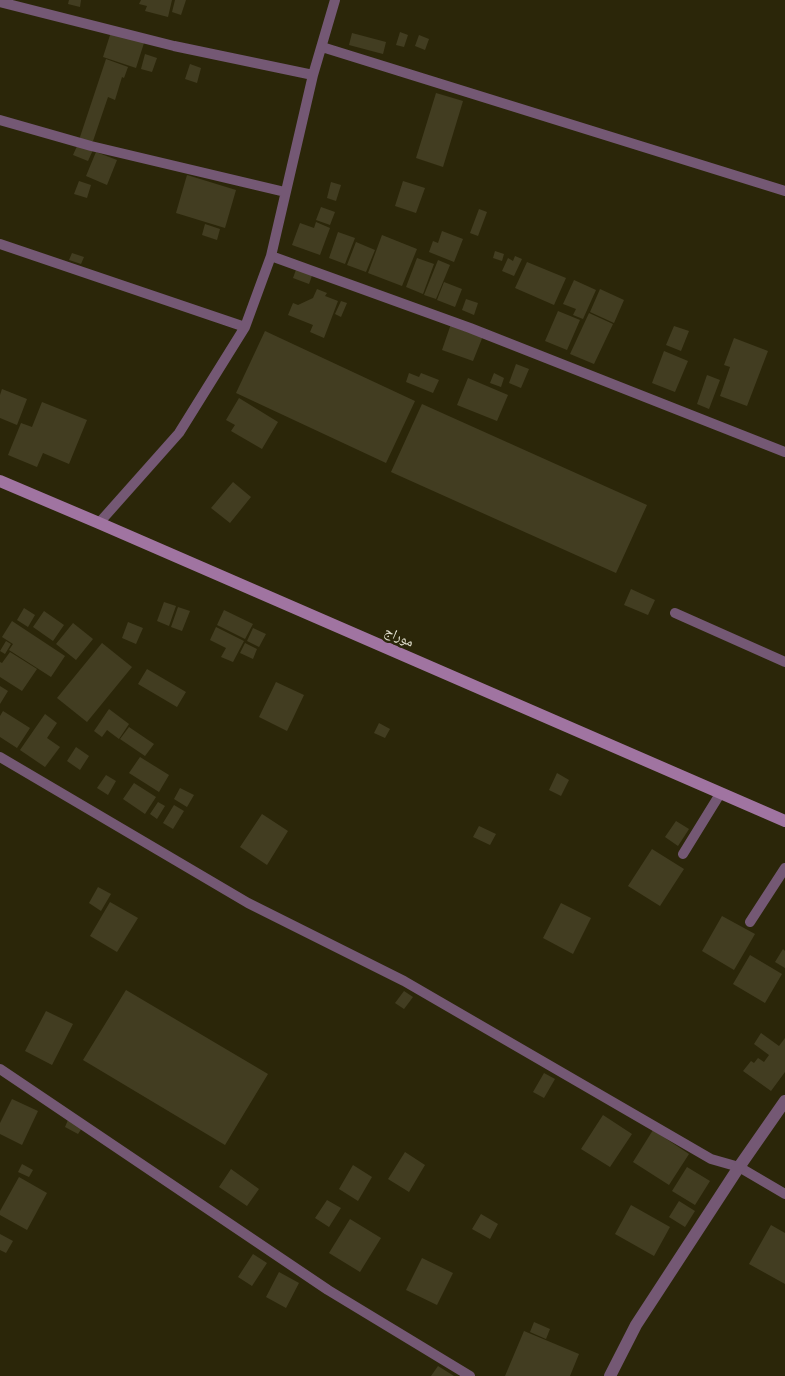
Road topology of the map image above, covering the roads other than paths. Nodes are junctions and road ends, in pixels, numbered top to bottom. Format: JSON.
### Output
{"nodes":[{"id":1,"x":335,"y":0,"type":"edge"},
{"id":2,"x":0,"y":2,"type":"edge"},
{"id":3,"x":322,"y":48,"type":"junction"},
{"id":4,"x":313,"y":75,"type":"junction"},
{"id":5,"x":0,"y":120,"type":"edge"},
{"id":6,"x":785,"y":191,"type":"edge"},
{"id":7,"x":285,"y":192,"type":"junction"},
{"id":8,"x":0,"y":244,"type":"edge"},
{"id":9,"x":271,"y":256,"type":"junction"},
{"id":10,"x":246,"y":327,"type":"junction"},
{"id":11,"x":785,"y":452,"type":"edge"},
{"id":12,"x":0,"y":481,"type":"edge"},
{"id":13,"x":100,"y":523,"type":"junction"},
{"id":14,"x":675,"y":613,"type":"dead end"},
{"id":15,"x":785,"y":662,"type":"edge"},
{"id":16,"x":0,"y":757,"type":"edge"},
{"id":17,"x":720,"y":794,"type":"junction"},
{"id":18,"x":785,"y":821,"type":"edge"},
{"id":19,"x":683,"y":854,"type":"dead end"},
{"id":20,"x":785,"y":868,"type":"edge"},
{"id":21,"x":750,"y":922,"type":"dead end"},
{"id":22,"x":0,"y":1069,"type":"edge"},
{"id":23,"x":785,"y":1101,"type":"edge"},
{"id":24,"x":739,"y":1167,"type":"junction"},
{"id":25,"x":785,"y":1194,"type":"edge"},
{"id":26,"x":470,"y":1376,"type":"edge"},
{"id":27,"x":610,"y":1376,"type":"edge"}],
"edges":[{"from":1,"to":3,"type":"lane"},
{"from":2,"to":4,"type":"lane"},
{"from":3,"to":4,"type":"lane"},
{"from":3,"to":6,"type":"lane"},
{"from":4,"to":7,"type":"lane"},
{"from":5,"to":7,"type":"lane"},
{"from":7,"to":9,"type":"lane"},
{"from":8,"to":10,"type":"lane"},
{"from":9,"to":10,"type":"lane"},
{"from":9,"to":11,"type":"lane"},
{"from":10,"to":13,"type":"lane"},
{"from":12,"to":13,"type":"main road","name":"موراج"},
{"from":13,"to":17,"type":"main road","name":"موراج"},
{"from":14,"to":15,"type":"lane"},
{"from":16,"to":24,"type":"lane"},
{"from":17,"to":18,"type":"main road","name":"موراج"},
{"from":17,"to":19,"type":"lane"},
{"from":20,"to":21,"type":"lane"},
{"from":22,"to":26,"type":"lane"},
{"from":23,"to":24,"type":"street"},
{"from":24,"to":25,"type":"lane"},
{"from":24,"to":27,"type":"street"}]}
